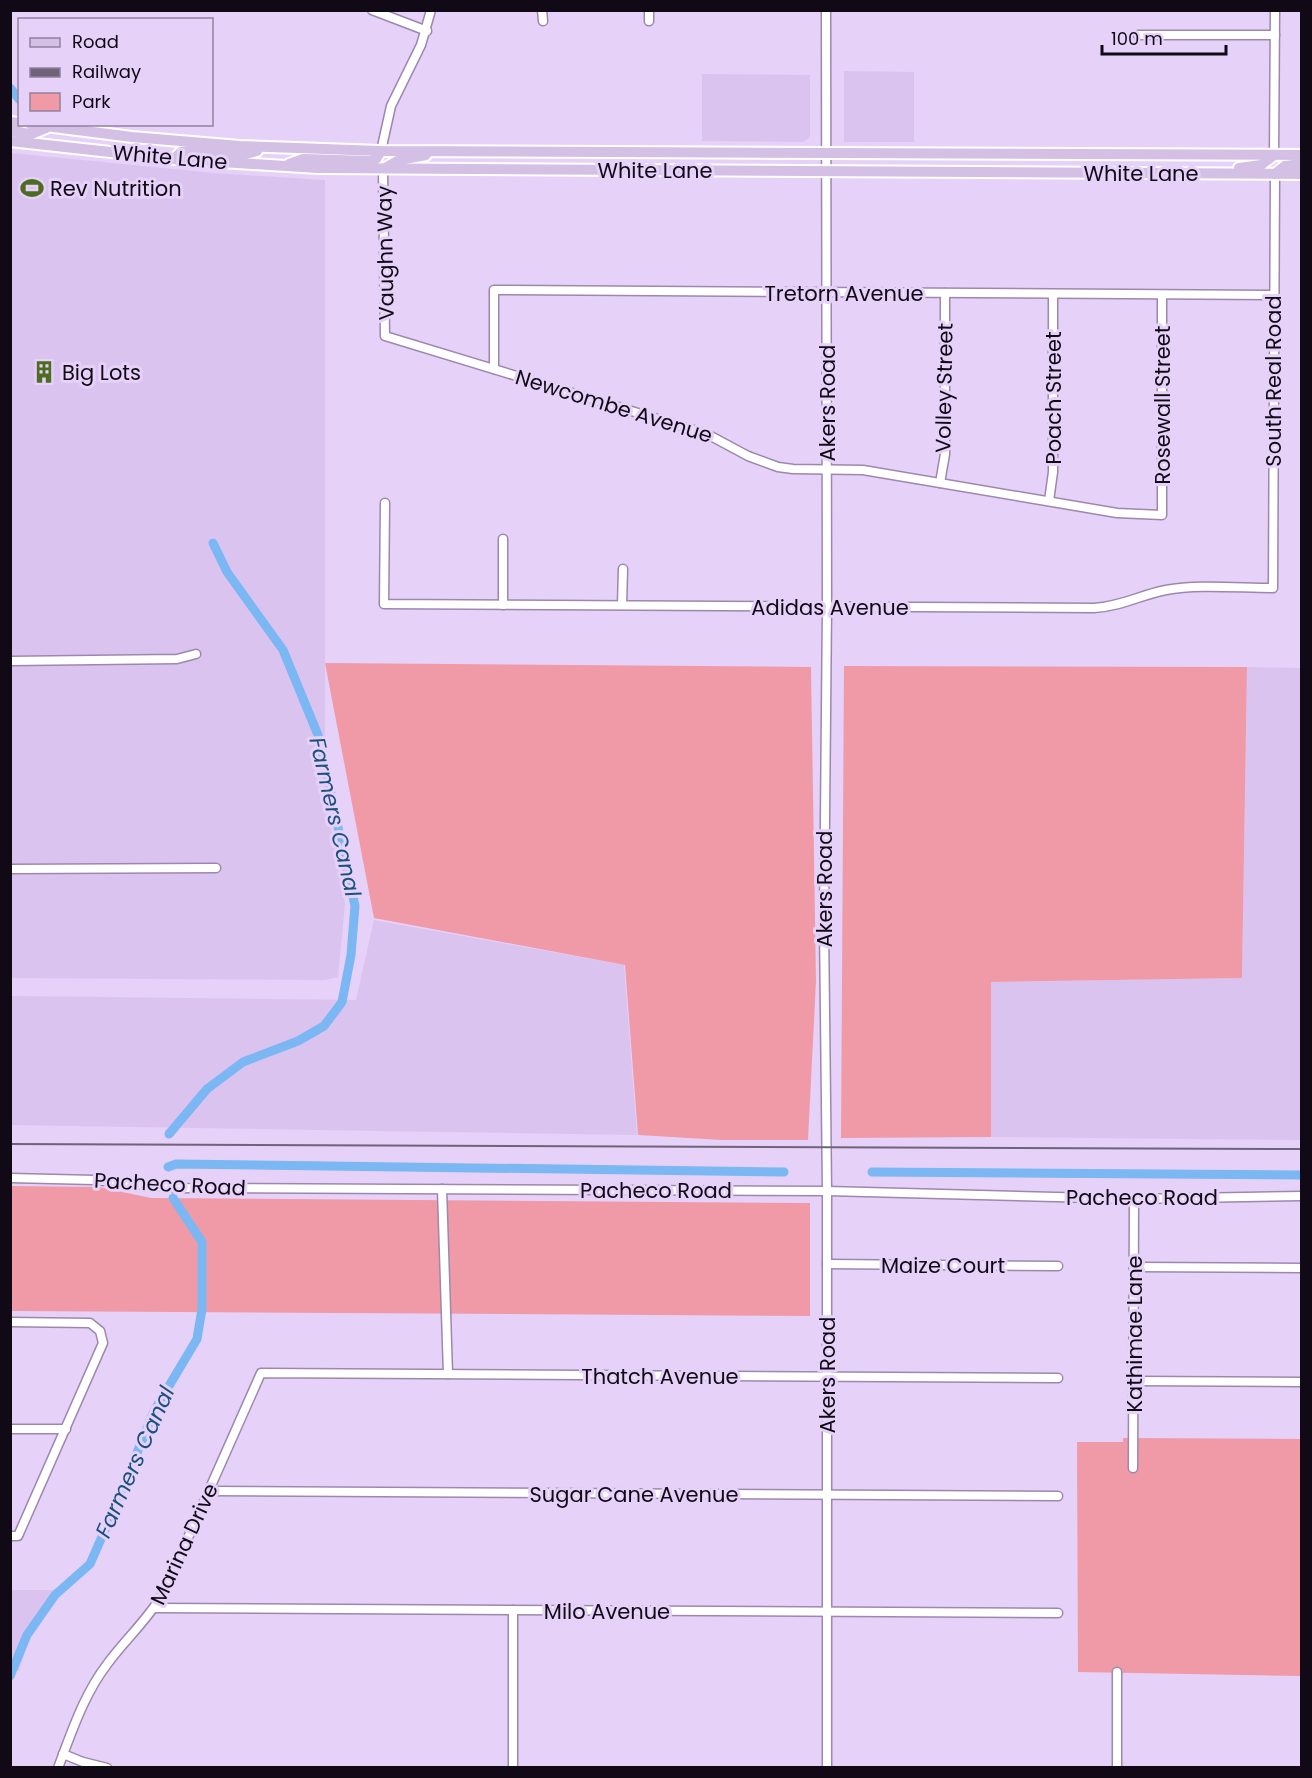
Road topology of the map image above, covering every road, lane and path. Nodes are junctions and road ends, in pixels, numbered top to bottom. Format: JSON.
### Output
{"nodes":[{"id":1,"x":372,"y":10,"type":"edge"},
{"id":2,"x":431,"y":10,"type":"edge"},
{"id":3,"x":543,"y":10,"type":"edge"},
{"id":4,"x":649,"y":10,"type":"edge"},
{"id":5,"x":826,"y":10,"type":"edge"},
{"id":6,"x":1275,"y":10,"type":"edge"},
{"id":7,"x":543,"y":21,"type":"dead end"},
{"id":8,"x":649,"y":21,"type":"dead end"},
{"id":9,"x":427,"y":31,"type":"junction"},
{"id":10,"x":1138,"y":35,"type":"dead end"},
{"id":11,"x":1275,"y":35,"type":"junction"},
{"id":12,"x":43,"y":126,"type":"edge"},
{"id":13,"x":50,"y":127,"type":"junction"},
{"id":14,"x":10,"y":131,"type":"edge"},
{"id":15,"x":10,"y":141,"type":"edge"},
{"id":16,"x":266,"y":148,"type":"junction"},
{"id":17,"x":459,"y":150,"type":"junction"},
{"id":18,"x":381,"y":151,"type":"junction"},
{"id":19,"x":826,"y":152,"type":"junction"},
{"id":20,"x":1274,"y":154,"type":"junction"},
{"id":21,"x":1302,"y":155,"type":"edge"},
{"id":22,"x":174,"y":159,"type":"junction"},
{"id":23,"x":1302,"y":164,"type":"edge"},
{"id":24,"x":283,"y":166,"type":"junction"},
{"id":25,"x":383,"y":169,"type":"junction"},
{"id":26,"x":826,"y":171,"type":"junction"},
{"id":27,"x":1194,"y":173,"type":"junction"},
{"id":28,"x":1275,"y":174,"type":"junction"},
{"id":29,"x":1302,"y":174,"type":"edge"},
{"id":30,"x":827,"y":292,"type":"junction"},
{"id":31,"x":945,"y":293,"type":"junction"},
{"id":32,"x":1053,"y":294,"type":"junction"},
{"id":33,"x":1162,"y":295,"type":"junction"},
{"id":34,"x":1273,"y":295,"type":"junction"},
{"id":35,"x":386,"y":336,"type":"joint"},
{"id":36,"x":494,"y":369,"type":"junction"},
{"id":37,"x":827,"y":470,"type":"junction"},
{"id":38,"x":940,"y":483,"type":"junction"},
{"id":39,"x":1049,"y":501,"type":"junction"},
{"id":40,"x":385,"y":503,"type":"dead end"},
{"id":41,"x":1162,"y":515,"type":"joint"},
{"id":42,"x":503,"y":539,"type":"dead end"},
{"id":43,"x":623,"y":569,"type":"dead end"},
{"id":44,"x":1273,"y":588,"type":"joint"},
{"id":45,"x":503,"y":604,"type":"junction"},
{"id":46,"x":622,"y":605,"type":"junction"},
{"id":47,"x":827,"y":606,"type":"junction"},
{"id":48,"x":196,"y":654,"type":"dead end"},
{"id":49,"x":10,"y":661,"type":"edge"},
{"id":50,"x":216,"y":868,"type":"dead end"},
{"id":51,"x":10,"y":869,"type":"edge"},
{"id":52,"x":10,"y":1178,"type":"edge"},
{"id":53,"x":442,"y":1188,"type":"junction"},
{"id":54,"x":827,"y":1191,"type":"junction"},
{"id":55,"x":1302,"y":1196,"type":"edge"},
{"id":56,"x":1134,"y":1199,"type":"junction"},
{"id":57,"x":827,"y":1264,"type":"junction"},
{"id":58,"x":1058,"y":1266,"type":"dead end"},
{"id":59,"x":1134,"y":1267,"type":"junction"},
{"id":60,"x":1302,"y":1268,"type":"edge"},
{"id":61,"x":10,"y":1322,"type":"edge"},
{"id":62,"x":261,"y":1373,"type":"joint"},
{"id":63,"x":448,"y":1374,"type":"junction"},
{"id":64,"x":827,"y":1377,"type":"junction"},
{"id":65,"x":1058,"y":1378,"type":"dead end"},
{"id":66,"x":1134,"y":1381,"type":"junction"},
{"id":67,"x":1302,"y":1382,"type":"edge"},
{"id":68,"x":10,"y":1429,"type":"edge"},
{"id":69,"x":66,"y":1429,"type":"junction"},
{"id":70,"x":1133,"y":1468,"type":"dead end"},
{"id":71,"x":209,"y":1491,"type":"junction"},
{"id":72,"x":827,"y":1495,"type":"junction"},
{"id":73,"x":1058,"y":1496,"type":"dead end"},
{"id":74,"x":14,"y":1536,"type":"edge"},
{"id":75,"x":155,"y":1608,"type":"junction"},
{"id":76,"x":513,"y":1610,"type":"junction"},
{"id":77,"x":826,"y":1612,"type":"junction"},
{"id":78,"x":1058,"y":1613,"type":"dead end"},
{"id":79,"x":1117,"y":1672,"type":"dead end"},
{"id":80,"x":63,"y":1754,"type":"junction"},
{"id":81,"x":58,"y":1767,"type":"edge"},
{"id":82,"x":107,"y":1767,"type":"edge"},
{"id":83,"x":513,"y":1767,"type":"edge"},
{"id":84,"x":826,"y":1767,"type":"edge"},
{"id":85,"x":1117,"y":1767,"type":"edge"}],
"edges":[{"from":1,"to":9,"type":"street"},
{"from":2,"to":9,"type":"street"},
{"from":3,"to":7,"type":"street"},
{"from":4,"to":8,"type":"street"},
{"from":5,"to":19,"type":"street","name":"Akers Road"},
{"from":6,"to":11,"type":"street"},
{"from":9,"to":18,"type":"street"},
{"from":10,"to":11,"type":"street"},
{"from":11,"to":20,"type":"street"},
{"from":12,"to":13,"type":"main road","name":"White Lane"},
{"from":13,"to":14,"type":"main road"},
{"from":13,"to":16,"type":"main road","name":"White Lane"},
{"from":15,"to":22,"type":"main road","name":"White Lane"},
{"from":16,"to":18,"type":"main road","name":"White Lane"},
{"from":16,"to":22,"type":"main road"},
{"from":17,"to":18,"type":"main road","name":"White Lane"},
{"from":17,"to":19,"type":"main road","name":"White Lane"},
{"from":17,"to":25,"type":"main road"},
{"from":18,"to":24,"type":"main road"},
{"from":19,"to":20,"type":"main road","name":"White Lane"},
{"from":19,"to":26,"type":"street","name":"Akers Road"},
{"from":20,"to":21,"type":"main road","name":"White Lane"},
{"from":20,"to":27,"type":"main road"},
{"from":22,"to":24,"type":"main road","name":"White Lane"},
{"from":23,"to":28,"type":"main road"},
{"from":24,"to":25,"type":"main road","name":"White Lane"},
{"from":25,"to":26,"type":"main road","name":"White Lane"},
{"from":25,"to":35,"type":"street","name":"Vaughn Way"},
{"from":26,"to":27,"type":"main road","name":"White Lane"},
{"from":26,"to":30,"type":"street","name":"Akers Road"},
{"from":27,"to":28,"type":"main road","name":"White Lane"},
{"from":28,"to":29,"type":"main road","name":"White Lane"},
{"from":28,"to":34,"type":"street","name":"South Real Road"},
{"from":30,"to":31,"type":"street","name":"Tretorn Avenue"},
{"from":30,"to":36,"type":"street","name":"Tretorn Avenue"},
{"from":30,"to":37,"type":"street","name":"Akers Road"},
{"from":31,"to":32,"type":"street","name":"Tretorn Avenue"},
{"from":31,"to":38,"type":"street","name":"Volley Street"},
{"from":32,"to":33,"type":"street","name":"Tretorn Avenue"},
{"from":32,"to":39,"type":"street","name":"Poach Street"},
{"from":33,"to":34,"type":"street","name":"Tretorn Avenue"},
{"from":33,"to":41,"type":"street","name":"Rosewall Street"},
{"from":34,"to":44,"type":"street","name":"South Real Road"},
{"from":35,"to":36,"type":"street","name":"Newcombe Avenue"},
{"from":36,"to":37,"type":"street","name":"Newcombe Avenue"},
{"from":37,"to":38,"type":"street","name":"Newcombe Avenue"},
{"from":37,"to":47,"type":"street","name":"Akers Road"},
{"from":38,"to":39,"type":"street","name":"Newcombe Avenue"},
{"from":39,"to":41,"type":"street","name":"Newcombe Avenue"},
{"from":40,"to":45,"type":"street","name":"Adidas Avenue"},
{"from":42,"to":45,"type":"street"},
{"from":43,"to":46,"type":"street"},
{"from":44,"to":47,"type":"street","name":"Adidas Avenue"},
{"from":45,"to":46,"type":"street","name":"Adidas Avenue"},
{"from":46,"to":47,"type":"street","name":"Adidas Avenue"},
{"from":47,"to":54,"type":"street","name":"Akers Road"},
{"from":48,"to":49,"type":"street"},
{"from":50,"to":51,"type":"street"},
{"from":52,"to":53,"type":"street","name":"Pacheco Road"},
{"from":53,"to":54,"type":"street","name":"Pacheco Road"},
{"from":53,"to":63,"type":"street"},
{"from":54,"to":56,"type":"street","name":"Pacheco Road"},
{"from":54,"to":57,"type":"street","name":"Akers Road"},
{"from":55,"to":56,"type":"street","name":"Pacheco Road"},
{"from":56,"to":59,"type":"street","name":"Kathimae Lane"},
{"from":57,"to":58,"type":"street","name":"Maize Court"},
{"from":57,"to":64,"type":"street","name":"Akers Road"},
{"from":59,"to":60,"type":"street"},
{"from":59,"to":66,"type":"street","name":"Kathimae Lane"},
{"from":61,"to":69,"type":"street"},
{"from":62,"to":63,"type":"street","name":"Thatch Avenue"},
{"from":62,"to":71,"type":"street","name":"Marina Drive"},
{"from":63,"to":64,"type":"street","name":"Thatch Avenue"},
{"from":64,"to":65,"type":"street","name":"Thatch Avenue"},
{"from":64,"to":72,"type":"street","name":"Akers Road"},
{"from":66,"to":67,"type":"street"},
{"from":66,"to":70,"type":"street","name":"Kathimae Lane"},
{"from":68,"to":69,"type":"street"},
{"from":69,"to":74,"type":"street"},
{"from":71,"to":72,"type":"street","name":"Sugar Cane Avenue"},
{"from":71,"to":75,"type":"street","name":"Marina Drive"},
{"from":72,"to":73,"type":"street","name":"Sugar Cane Avenue"},
{"from":72,"to":77,"type":"street","name":"Akers Road"},
{"from":75,"to":76,"type":"street","name":"Milo Avenue"},
{"from":75,"to":80,"type":"street","name":"Marina Drive"},
{"from":76,"to":77,"type":"street","name":"Milo Avenue"},
{"from":76,"to":83,"type":"street"},
{"from":77,"to":78,"type":"street","name":"Milo Avenue"},
{"from":77,"to":84,"type":"street","name":"Akers Road"},
{"from":79,"to":85,"type":"street"},
{"from":80,"to":81,"type":"street","name":"Marina Drive"},
{"from":80,"to":82,"type":"street"}]}
